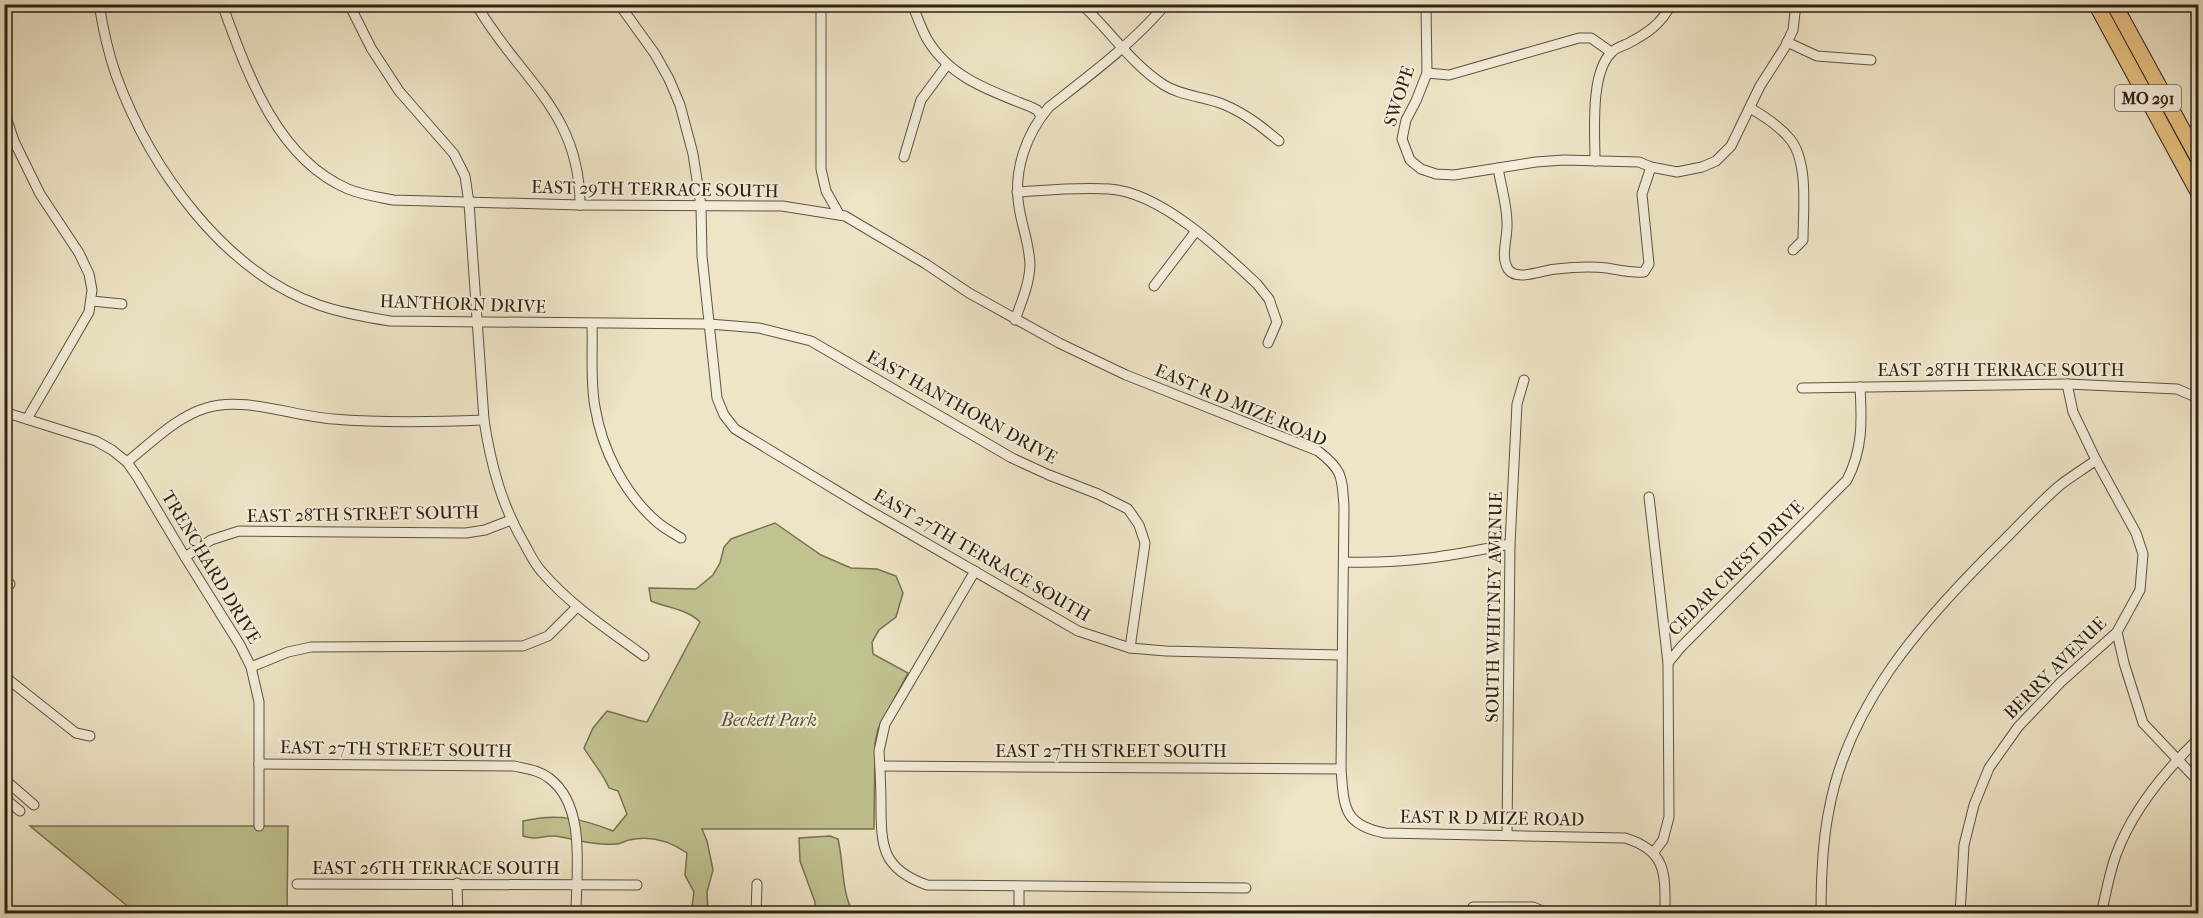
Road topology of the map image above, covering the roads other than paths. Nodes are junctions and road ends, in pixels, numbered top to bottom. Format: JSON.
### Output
{"nodes":[{"id":1,"x":99,"y":4,"type":"edge"},
{"id":2,"x":222,"y":4,"type":"edge"},
{"id":3,"x":349,"y":4,"type":"edge"},
{"id":4,"x":476,"y":4,"type":"edge"},
{"id":5,"x":619,"y":4,"type":"edge"},
{"id":6,"x":821,"y":4,"type":"edge"},
{"id":7,"x":912,"y":4,"type":"edge"},
{"id":8,"x":1081,"y":4,"type":"edge"},
{"id":9,"x":1166,"y":4,"type":"edge"},
{"id":10,"x":1426,"y":4,"type":"edge"},
{"id":11,"x":1671,"y":4,"type":"edge"},
{"id":12,"x":1796,"y":4,"type":"edge"},
{"id":13,"x":2096,"y":4,"type":"edge"},
{"id":14,"x":2114,"y":4,"type":"edge"},
{"id":15,"x":1787,"y":42,"type":"junction"},
{"id":16,"x":1123,"y":48,"type":"junction"},
{"id":17,"x":1611,"y":52,"type":"junction"},
{"id":18,"x":1871,"y":60,"type":"dead end"},
{"id":19,"x":947,"y":65,"type":"junction"},
{"id":20,"x":1427,"y":73,"type":"junction"},
{"id":21,"x":1750,"y":108,"type":"junction"},
{"id":22,"x":4,"y":111,"type":"edge"},
{"id":23,"x":1041,"y":116,"type":"junction"},
{"id":24,"x":1279,"y":141,"type":"dead end"},
{"id":25,"x":904,"y":157,"type":"dead end"},
{"id":26,"x":2199,"y":158,"type":"edge"},
{"id":27,"x":1595,"y":161,"type":"junction"},
{"id":28,"x":1651,"y":167,"type":"junction"},
{"id":29,"x":1498,"y":168,"type":"junction"},
{"id":30,"x":1017,"y":192,"type":"junction"},
{"id":31,"x":2199,"y":192,"type":"edge"},
{"id":32,"x":469,"y":203,"type":"junction"},
{"id":33,"x":580,"y":205,"type":"junction"},
{"id":34,"x":701,"y":206,"type":"junction"},
{"id":35,"x":839,"y":214,"type":"junction"},
{"id":36,"x":1196,"y":231,"type":"junction"},
{"id":37,"x":1793,"y":250,"type":"dead end"},
{"id":38,"x":1154,"y":286,"type":"dead end"},
{"id":39,"x":92,"y":301,"type":"junction"},
{"id":40,"x":122,"y":304,"type":"dead end"},
{"id":41,"x":1015,"y":320,"type":"junction"},
{"id":42,"x":477,"y":323,"type":"junction"},
{"id":43,"x":592,"y":324,"type":"junction"},
{"id":44,"x":709,"y":324,"type":"junction"},
{"id":45,"x":1268,"y":343,"type":"dead end"},
{"id":46,"x":1524,"y":380,"type":"dead end"},
{"id":47,"x":2067,"y":384,"type":"junction"},
{"id":48,"x":1860,"y":387,"type":"junction"},
{"id":49,"x":1803,"y":388,"type":"dead end"},
{"id":50,"x":2199,"y":398,"type":"edge"},
{"id":51,"x":4,"y":412,"type":"edge"},
{"id":52,"x":27,"y":419,"type":"junction"},
{"id":53,"x":484,"y":420,"type":"junction"},
{"id":54,"x":2096,"y":460,"type":"junction"},
{"id":55,"x":127,"y":462,"type":"junction"},
{"id":56,"x":1649,"y":497,"type":"dead end"},
{"id":57,"x":511,"y":520,"type":"junction"},
{"id":58,"x":681,"y":538,"type":"dead end"},
{"id":59,"x":1510,"y":544,"type":"junction"},
{"id":60,"x":184,"y":557,"type":"junction"},
{"id":61,"x":1344,"y":562,"type":"junction"},
{"id":62,"x":975,"y":572,"type":"junction"},
{"id":63,"x":577,"y":607,"type":"junction"},
{"id":64,"x":2117,"y":632,"type":"junction"},
{"id":65,"x":1131,"y":648,"type":"junction"},
{"id":66,"x":644,"y":656,"type":"dead end"},
{"id":67,"x":1341,"y":656,"type":"junction"},
{"id":68,"x":1668,"y":663,"type":"junction"},
{"id":69,"x":251,"y":667,"type":"junction"},
{"id":70,"x":4,"y":676,"type":"edge"},
{"id":71,"x":90,"y":736,"type":"dead end"},
{"id":72,"x":2199,"y":739,"type":"edge"},
{"id":73,"x":2177,"y":759,"type":"junction"},
{"id":74,"x":259,"y":764,"type":"junction"},
{"id":75,"x":880,"y":766,"type":"junction"},
{"id":76,"x":1341,"y":769,"type":"junction"},
{"id":77,"x":4,"y":779,"type":"edge"},
{"id":78,"x":2199,"y":781,"type":"edge"},
{"id":79,"x":4,"y":798,"type":"edge"},
{"id":80,"x":34,"y":805,"type":"dead end"},
{"id":81,"x":20,"y":811,"type":"dead end"},
{"id":82,"x":260,"y":826,"type":"dead end"},
{"id":83,"x":1507,"y":835,"type":"junction"},
{"id":84,"x":1654,"y":852,"type":"junction"},
{"id":85,"x":457,"y":883,"type":"junction"},
{"id":86,"x":297,"y":884,"type":"dead end"},
{"id":87,"x":757,"y":884,"type":"dead end"},
{"id":88,"x":576,"y":885,"type":"junction"},
{"id":89,"x":637,"y":885,"type":"dead end"},
{"id":90,"x":1019,"y":888,"type":"junction"},
{"id":91,"x":1246,"y":888,"type":"dead end"},
{"id":92,"x":1473,"y":907,"type":"dead end"},
{"id":93,"x":458,"y":914,"type":"edge"},
{"id":94,"x":576,"y":914,"type":"edge"},
{"id":95,"x":756,"y":914,"type":"edge"},
{"id":96,"x":1019,"y":914,"type":"edge"},
{"id":97,"x":1543,"y":914,"type":"edge"},
{"id":98,"x":1665,"y":914,"type":"edge"},
{"id":99,"x":1821,"y":914,"type":"edge"},
{"id":100,"x":1960,"y":914,"type":"edge"},
{"id":101,"x":2101,"y":914,"type":"edge"}],
"edges":[{"from":1,"to":42,"type":"street","name":"HANTHORN DRIVE"},
{"from":2,"to":32,"type":"street","name":"EAST 29TH TERRACE SOUTH"},
{"from":3,"to":32,"type":"street"},
{"from":4,"to":33,"type":"street"},
{"from":5,"to":34,"type":"street","name":"EAST 27TH TERRACE SOUTH"},
{"from":6,"to":35,"type":"street"},
{"from":7,"to":19,"type":"street"},
{"from":8,"to":16,"type":"street"},
{"from":9,"to":16,"type":"street"},
{"from":10,"to":20,"type":"street","name":"SWOPE"},
{"from":11,"to":17,"type":"street"},
{"from":12,"to":15,"type":"street"},
{"from":13,"to":31,"type":"highway","number":"MO 291"},
{"from":14,"to":26,"type":"highway","number":"MO 291"},
{"from":15,"to":18,"type":"street"},
{"from":15,"to":21,"type":"street"},
{"from":16,"to":23,"type":"street"},
{"from":16,"to":24,"type":"street"},
{"from":17,"to":20,"type":"street"},
{"from":17,"to":27,"type":"street"},
{"from":19,"to":23,"type":"street"},
{"from":19,"to":25,"type":"street"},
{"from":20,"to":29,"type":"street","name":"SWOPE"},
{"from":21,"to":28,"type":"street"},
{"from":21,"to":37,"type":"street"},
{"from":22,"to":39,"type":"street"},
{"from":23,"to":30,"type":"street"},
{"from":27,"to":28,"type":"street"},
{"from":27,"to":29,"type":"street"},
{"from":28,"to":29,"type":"street"},
{"from":30,"to":36,"type":"street"},
{"from":30,"to":41,"type":"street"},
{"from":32,"to":33,"type":"street","name":"EAST 29TH TERRACE SOUTH"},
{"from":32,"to":42,"type":"street"},
{"from":33,"to":34,"type":"street","name":"EAST 29TH TERRACE SOUTH"},
{"from":34,"to":35,"type":"street","name":"EAST 29TH TERRACE SOUTH"},
{"from":34,"to":44,"type":"street","name":"EAST 27TH TERRACE SOUTH"},
{"from":35,"to":41,"type":"street","name":"EAST R D MIZE ROAD"},
{"from":36,"to":38,"type":"street"},
{"from":36,"to":45,"type":"street"},
{"from":39,"to":40,"type":"street"},
{"from":39,"to":52,"type":"street"},
{"from":41,"to":61,"type":"street","name":"EAST R D MIZE ROAD"},
{"from":42,"to":43,"type":"street","name":"HANTHORN DRIVE"},
{"from":42,"to":53,"type":"street"},
{"from":43,"to":44,"type":"street","name":"HANTHORN DRIVE"},
{"from":43,"to":58,"type":"street"},
{"from":44,"to":62,"type":"street","name":"EAST 27TH TERRACE SOUTH"},
{"from":44,"to":65,"type":"street","name":"EAST HANTHORN DRIVE"},
{"from":46,"to":59,"type":"street","name":"SOUTH WHITNEY AVENUE"},
{"from":47,"to":48,"type":"street","name":"EAST 28TH TERRACE SOUTH"},
{"from":47,"to":50,"type":"street","name":"EAST 28TH TERRACE SOUTH"},
{"from":47,"to":54,"type":"street","name":"BERRY AVENUE"},
{"from":48,"to":49,"type":"street","name":"EAST 28TH TERRACE SOUTH"},
{"from":48,"to":68,"type":"street","name":"CEDAR CREST DRIVE"},
{"from":51,"to":52,"type":"street","name":"TRENCHARD DRIVE"},
{"from":52,"to":55,"type":"street","name":"TRENCHARD DRIVE"},
{"from":53,"to":55,"type":"street"},
{"from":53,"to":57,"type":"street"},
{"from":54,"to":64,"type":"street","name":"BERRY AVENUE"},
{"from":54,"to":99,"type":"street"},
{"from":55,"to":60,"type":"street","name":"TRENCHARD DRIVE"},
{"from":56,"to":68,"type":"street"},
{"from":57,"to":60,"type":"street","name":"EAST 28TH STREET SOUTH"},
{"from":57,"to":63,"type":"street"},
{"from":59,"to":61,"type":"street"},
{"from":59,"to":83,"type":"street","name":"SOUTH WHITNEY AVENUE"},
{"from":60,"to":69,"type":"street","name":"TRENCHARD DRIVE"},
{"from":61,"to":67,"type":"street","name":"EAST R D MIZE ROAD"},
{"from":62,"to":65,"type":"street","name":"EAST 27TH TERRACE SOUTH"},
{"from":62,"to":75,"type":"street"},
{"from":63,"to":66,"type":"street"},
{"from":63,"to":69,"type":"street"},
{"from":64,"to":73,"type":"street"},
{"from":64,"to":100,"type":"street","name":"BERRY AVENUE"},
{"from":65,"to":67,"type":"street","name":"EAST 27TH TERRACE SOUTH"},
{"from":67,"to":76,"type":"street","name":"EAST R D MIZE ROAD"},
{"from":68,"to":84,"type":"street","name":"CEDAR CREST DRIVE"},
{"from":69,"to":74,"type":"street","name":"TRENCHARD DRIVE"},
{"from":70,"to":71,"type":"street"},
{"from":72,"to":73,"type":"street"},
{"from":73,"to":78,"type":"street"},
{"from":73,"to":101,"type":"street"},
{"from":74,"to":82,"type":"street","name":"TRENCHARD DRIVE"},
{"from":74,"to":88,"type":"street","name":"EAST 27TH STREET SOUTH"},
{"from":75,"to":76,"type":"street","name":"EAST 27TH STREET SOUTH"},
{"from":75,"to":90,"type":"street"},
{"from":76,"to":83,"type":"street","name":"EAST R D MIZE ROAD"},
{"from":77,"to":80,"type":"street"},
{"from":79,"to":81,"type":"street"},
{"from":83,"to":84,"type":"street","name":"EAST R D MIZE ROAD"},
{"from":84,"to":98,"type":"street"},
{"from":85,"to":86,"type":"street","name":"EAST 26TH TERRACE SOUTH"},
{"from":85,"to":88,"type":"street","name":"EAST 26TH TERRACE SOUTH"},
{"from":85,"to":93,"type":"street"},
{"from":87,"to":95,"type":"street"},
{"from":88,"to":89,"type":"street","name":"EAST 26TH TERRACE SOUTH"},
{"from":88,"to":94,"type":"street"},
{"from":90,"to":91,"type":"street"},
{"from":90,"to":96,"type":"street"},
{"from":92,"to":97,"type":"street"}]}
